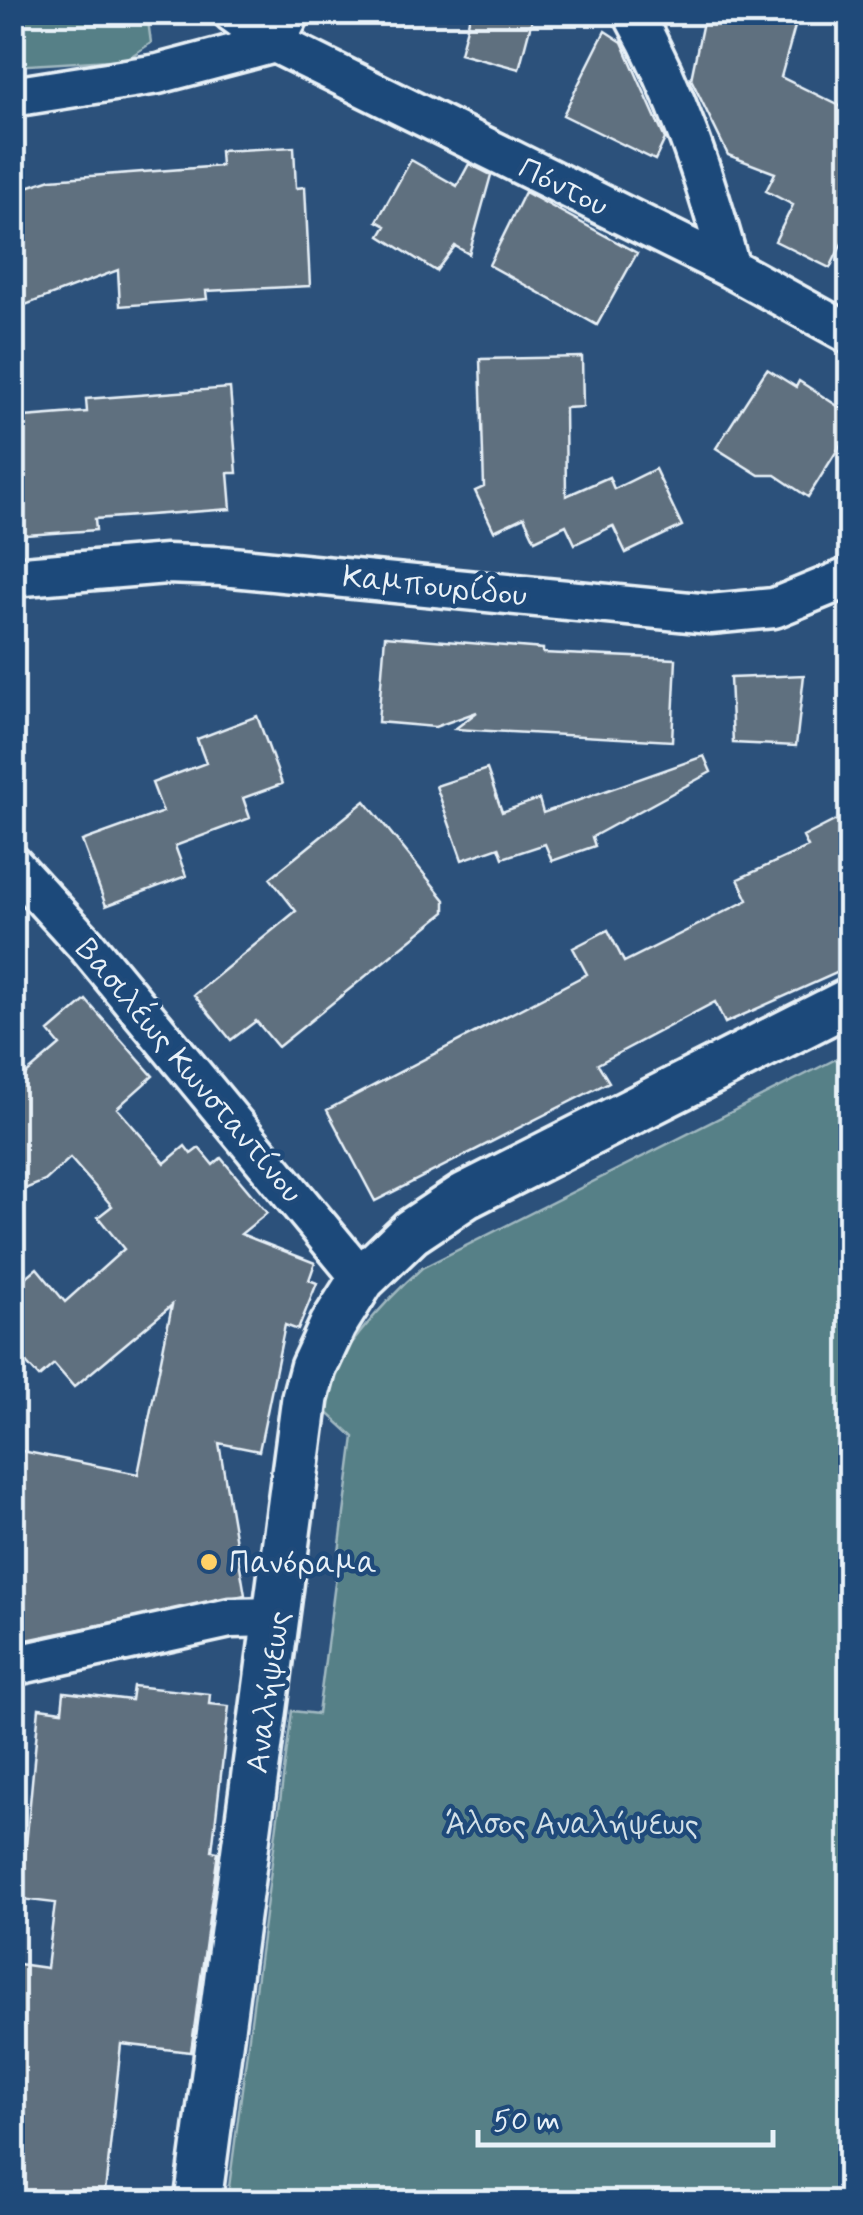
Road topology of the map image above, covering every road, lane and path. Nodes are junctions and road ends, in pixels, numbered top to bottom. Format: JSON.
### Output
{"nodes":[{"id":1,"x":232,"y":12,"type":"edge"},
{"id":2,"x":632,"y":12,"type":"edge"},
{"id":3,"x":283,"y":28,"type":"edge"},
{"id":4,"x":12,"y":97,"type":"edge"},
{"id":5,"x":730,"y":268,"type":"junction"},
{"id":6,"x":850,"y":334,"type":"edge"},
{"id":7,"x":12,"y":577,"type":"edge"},
{"id":8,"x":850,"y":577,"type":"edge"},
{"id":9,"x":12,"y":864,"type":"edge"},
{"id":10,"x":850,"y":1002,"type":"edge"},
{"id":11,"x":362,"y":1279,"type":"junction"},
{"id":12,"x":278,"y":1617,"type":"junction"},
{"id":13,"x":12,"y":1666,"type":"edge"},
{"id":14,"x":198,"y":2202,"type":"edge"}],
"edges":[{"from":1,"to":3,"type":"street","name":"Πόντου"},
{"from":2,"to":5,"type":"street"},
{"from":3,"to":4,"type":"street"},
{"from":3,"to":5,"type":"street","name":"Πόντου"},
{"from":5,"to":6,"type":"street","name":"Πόντου"},
{"from":7,"to":8,"type":"street","name":"Καμπουρίδου"},
{"from":9,"to":11,"type":"street","name":"Βασιλέως Κωνσταντίνου"},
{"from":10,"to":11,"type":"street","name":"Αναλήψεως"},
{"from":11,"to":12,"type":"street","name":"Αναλήψεως"},
{"from":12,"to":13,"type":"street"},
{"from":12,"to":14,"type":"street","name":"Αναλήψεως"}]}
